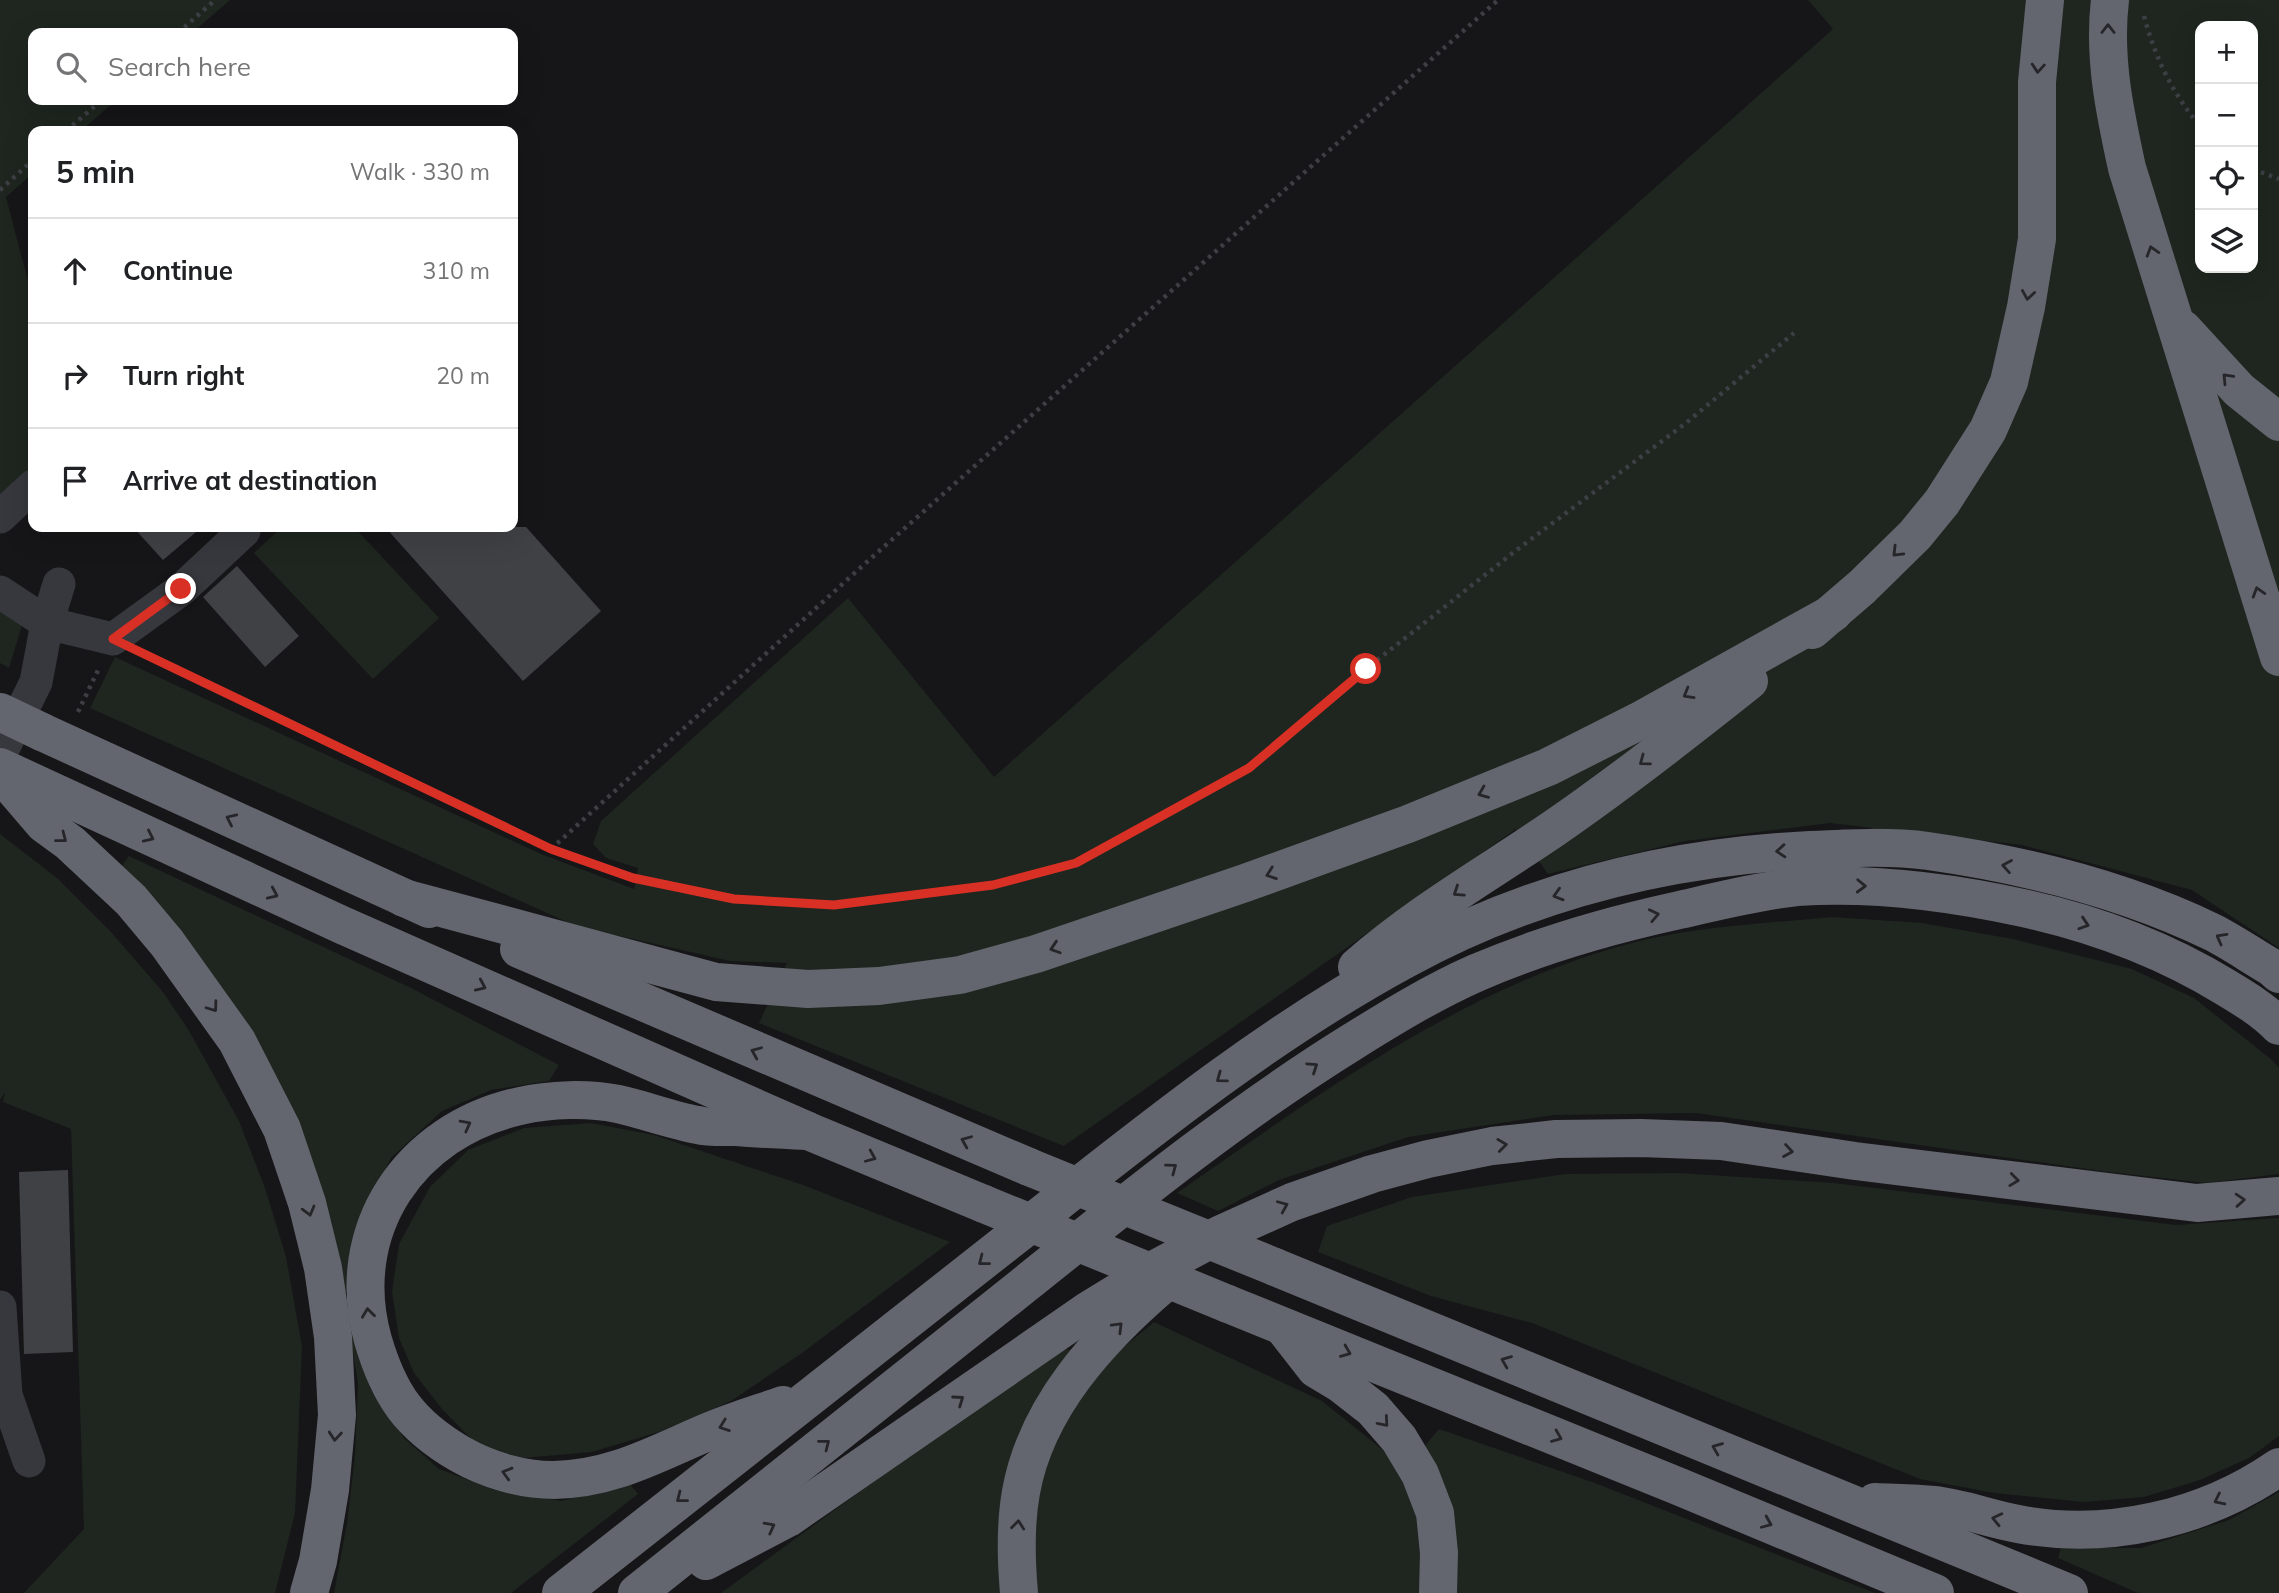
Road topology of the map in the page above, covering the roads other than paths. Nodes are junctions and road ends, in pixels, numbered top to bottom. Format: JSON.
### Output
{"nodes":[{"id":1,"x":2045,"y":0,"type":"edge"},
{"id":2,"x":2127,"y":6,"type":"edge"},
{"id":3,"x":2172,"y":316,"type":"junction"},
{"id":4,"x":2279,"y":422,"type":"edge"},
{"id":5,"x":28,"y":491,"type":"edge"},
{"id":6,"x":0,"y":517,"type":"edge"},
{"id":7,"x":243,"y":532,"type":"edge"},
{"id":8,"x":59,"y":584,"type":"dead end"},
{"id":9,"x":0,"y":592,"type":"edge"},
{"id":10,"x":1833,"y":613,"type":"junction"},
{"id":11,"x":47,"y":623,"type":"junction"},
{"id":12,"x":2279,"y":657,"type":"edge"},
{"id":13,"x":0,"y":712,"type":"edge"},
{"id":14,"x":7,"y":772,"type":"edge"},
{"id":15,"x":404,"y":898,"type":"junction"},
{"id":16,"x":2279,"y":974,"type":"edge"},
{"id":17,"x":2279,"y":1026,"type":"edge"},
{"id":18,"x":1276,"y":1037,"type":"junction"},
{"id":19,"x":808,"y":1131,"type":"junction"},
{"id":20,"x":2279,"y":1196,"type":"edge"},
{"id":21,"x":1221,"y":1234,"type":"junction"},
{"id":22,"x":0,"y":1307,"type":"edge"},
{"id":23,"x":1283,"y":1326,"type":"junction"},
{"id":24,"x":811,"y":1395,"type":"junction"},
{"id":25,"x":29,"y":1461,"type":"dead end"},
{"id":26,"x":2279,"y":1467,"type":"edge"},
{"id":27,"x":1848,"y":1501,"type":"junction"},
{"id":28,"x":309,"y":1593,"type":"edge"},
{"id":29,"x":561,"y":1593,"type":"edge"},
{"id":30,"x":637,"y":1593,"type":"edge"},
{"id":31,"x":645,"y":1593,"type":"edge"},
{"id":32,"x":1019,"y":1593,"type":"edge"},
{"id":33,"x":1438,"y":1593,"type":"edge"},
{"id":34,"x":1935,"y":1593,"type":"edge"},
{"id":35,"x":2069,"y":1593,"type":"edge"}],
"edges":[{"from":1,"to":10,"type":"highway","one_way":true},
{"from":3,"to":2,"type":"highway","one_way":true},
{"from":4,"to":3,"type":"highway","one_way":true},
{"from":12,"to":3,"type":"highway","one_way":true},
{"from":5,"to":6,"type":"street"},
{"from":7,"to":11,"type":"street"},
{"from":8,"to":11,"type":"street"},
{"from":9,"to":11,"type":"street"},
{"from":10,"to":15,"type":"highway","one_way":true},
{"from":10,"to":18,"type":"highway","one_way":true},
{"from":11,"to":14,"type":"street"},
{"from":15,"to":13,"type":"highway","one_way":true,"bridge":true},
{"from":14,"to":19,"type":"highway","one_way":true},
{"from":14,"to":28,"type":"highway","one_way":true},
{"from":27,"to":15,"type":"highway","one_way":true,"bridge":true},
{"from":16,"to":18,"type":"highway","one_way":true},
{"from":30,"to":17,"type":"highway","one_way":true},
{"from":18,"to":24,"type":"highway","one_way":true},
{"from":19,"to":23,"type":"highway","one_way":true,"bridge":true},
{"from":24,"to":19,"type":"highway","one_way":true},
{"from":21,"to":20,"type":"highway","one_way":true},
{"from":31,"to":21,"type":"highway","one_way":true},
{"from":32,"to":21,"type":"highway","one_way":true},
{"from":22,"to":25,"type":"street"},
{"from":23,"to":33,"type":"highway","one_way":true},
{"from":23,"to":34,"type":"highway","one_way":true},
{"from":24,"to":29,"type":"highway","one_way":true},
{"from":26,"to":27,"type":"highway","one_way":true},
{"from":27,"to":35,"type":"highway"}]}
